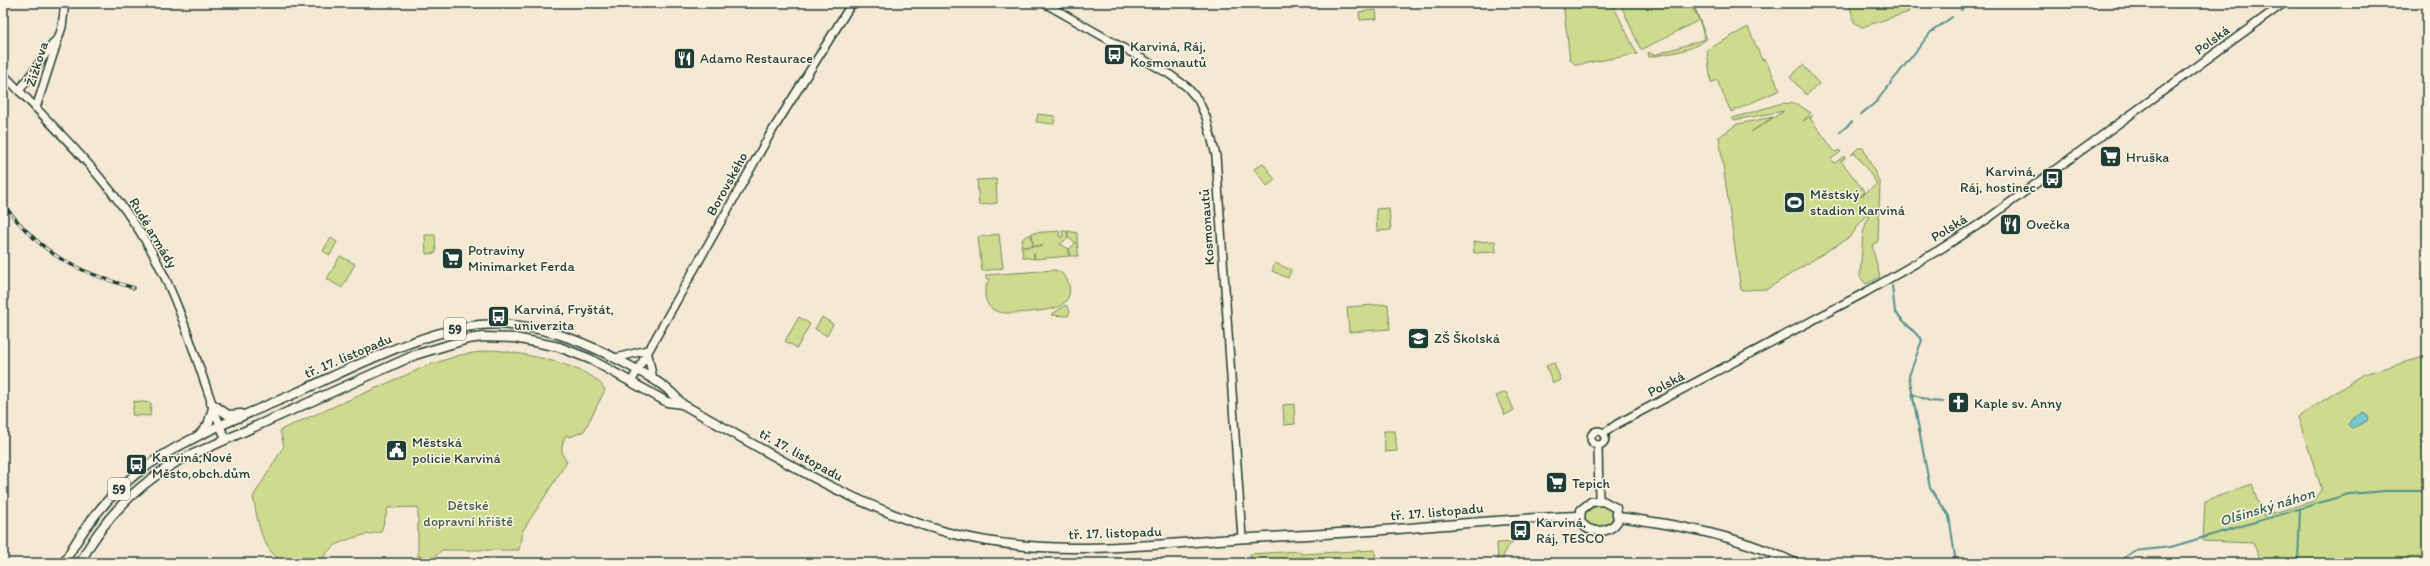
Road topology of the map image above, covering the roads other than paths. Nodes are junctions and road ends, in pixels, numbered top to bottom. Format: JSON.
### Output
{"nodes":[{"id":1,"x":65,"y":3,"type":"edge"},
{"id":2,"x":852,"y":3,"type":"edge"},
{"id":3,"x":1044,"y":3,"type":"edge"},
{"id":4,"x":2284,"y":3,"type":"edge"},
{"id":5,"x":62,"y":27,"type":"junction"},
{"id":6,"x":3,"y":74,"type":"edge"},
{"id":7,"x":19,"y":91,"type":"junction"},
{"id":8,"x":36,"y":108,"type":"junction"},
{"id":9,"x":647,"y":350,"type":"junction"},
{"id":10,"x":616,"y":358,"type":"junction"},
{"id":11,"x":636,"y":370,"type":"junction"},
{"id":12,"x":653,"y":379,"type":"junction"},
{"id":13,"x":631,"y":382,"type":"junction"},
{"id":14,"x":278,"y":401,"type":"junction"},
{"id":15,"x":682,"y":404,"type":"junction"},
{"id":16,"x":212,"y":406,"type":"junction"},
{"id":17,"x":220,"y":426,"type":"junction"},
{"id":18,"x":1603,"y":434,"type":"junction"},
{"id":19,"x":196,"y":438,"type":"junction"},
{"id":20,"x":225,"y":438,"type":"junction"},
{"id":21,"x":1598,"y":445,"type":"junction"},
{"id":22,"x":1598,"y":501,"type":"junction"},
{"id":23,"x":1579,"y":516,"type":"junction"},
{"id":24,"x":1619,"y":517,"type":"junction"},
{"id":25,"x":1242,"y":538,"type":"junction"},
{"id":26,"x":64,"y":563,"type":"edge"},
{"id":27,"x":80,"y":563,"type":"edge"},
{"id":28,"x":1795,"y":563,"type":"edge"}],
"edges":[{"from":1,"to":5,"type":"street","name":"Žižkova"},
{"from":2,"to":9,"type":"street","name":"Borovského"},
{"from":3,"to":25,"type":"street","name":"Kosmonautů"},
{"from":4,"to":18,"type":"street","name":"Polská"},
{"from":5,"to":7,"type":"street","name":"Žižkova"},
{"from":5,"to":8,"type":"street","name":"Žižkova"},
{"from":6,"to":7,"type":"street","name":"Rudé armády"},
{"from":7,"to":8,"type":"street","name":"Rudé armády"},
{"from":8,"to":16,"type":"street","name":"Rudé armády"},
{"from":9,"to":10,"type":"street"},
{"from":9,"to":11,"type":"street","name":"Borovského"},
{"from":9,"to":12,"type":"street"},
{"from":10,"to":11,"type":"main road","name":"tř. 17. listopadu","number":"59"},
{"from":10,"to":14,"type":"main road","name":"tř. 17. listopadu","number":"59"},
{"from":11,"to":12,"type":"main road","name":"tř. 17. listopadu"},
{"from":11,"to":13,"type":"street","name":"Borovského"},
{"from":12,"to":15,"type":"main road","name":"tř. 17. listopadu"},
{"from":13,"to":15,"type":"main road","name":"tř. 17. listopadu"},
{"from":13,"to":20,"type":"main road","name":"tř. 17. listopadu"},
{"from":14,"to":16,"type":"main road"},
{"from":14,"to":17,"type":"main road","name":"tř. 17. listopadu","number":"59"},
{"from":15,"to":25,"type":"main road","name":"tř. 17. listopadu"},
{"from":16,"to":17,"type":"street","name":"Rudé armády"},
{"from":16,"to":19,"type":"main road"},
{"from":17,"to":19,"type":"main road","name":"tř. 17. listopadu","number":"59"},
{"from":17,"to":20,"type":"street","name":"Rudé armády"},
{"from":18,"to":21,"type":"street"},
{"from":18,"to":21,"type":"street"},
{"from":19,"to":26,"type":"main road","name":"tř. 17. listopadu","number":"59"},
{"from":20,"to":27,"type":"main road","name":"tř. 17. listopadu"},
{"from":21,"to":22,"type":"street"},
{"from":22,"to":23,"type":"main road"},
{"from":22,"to":24,"type":"main road"},
{"from":23,"to":24,"type":"main road"},
{"from":23,"to":25,"type":"main road","name":"tř. 17. listopadu"},
{"from":24,"to":28,"type":"main road"}]}
